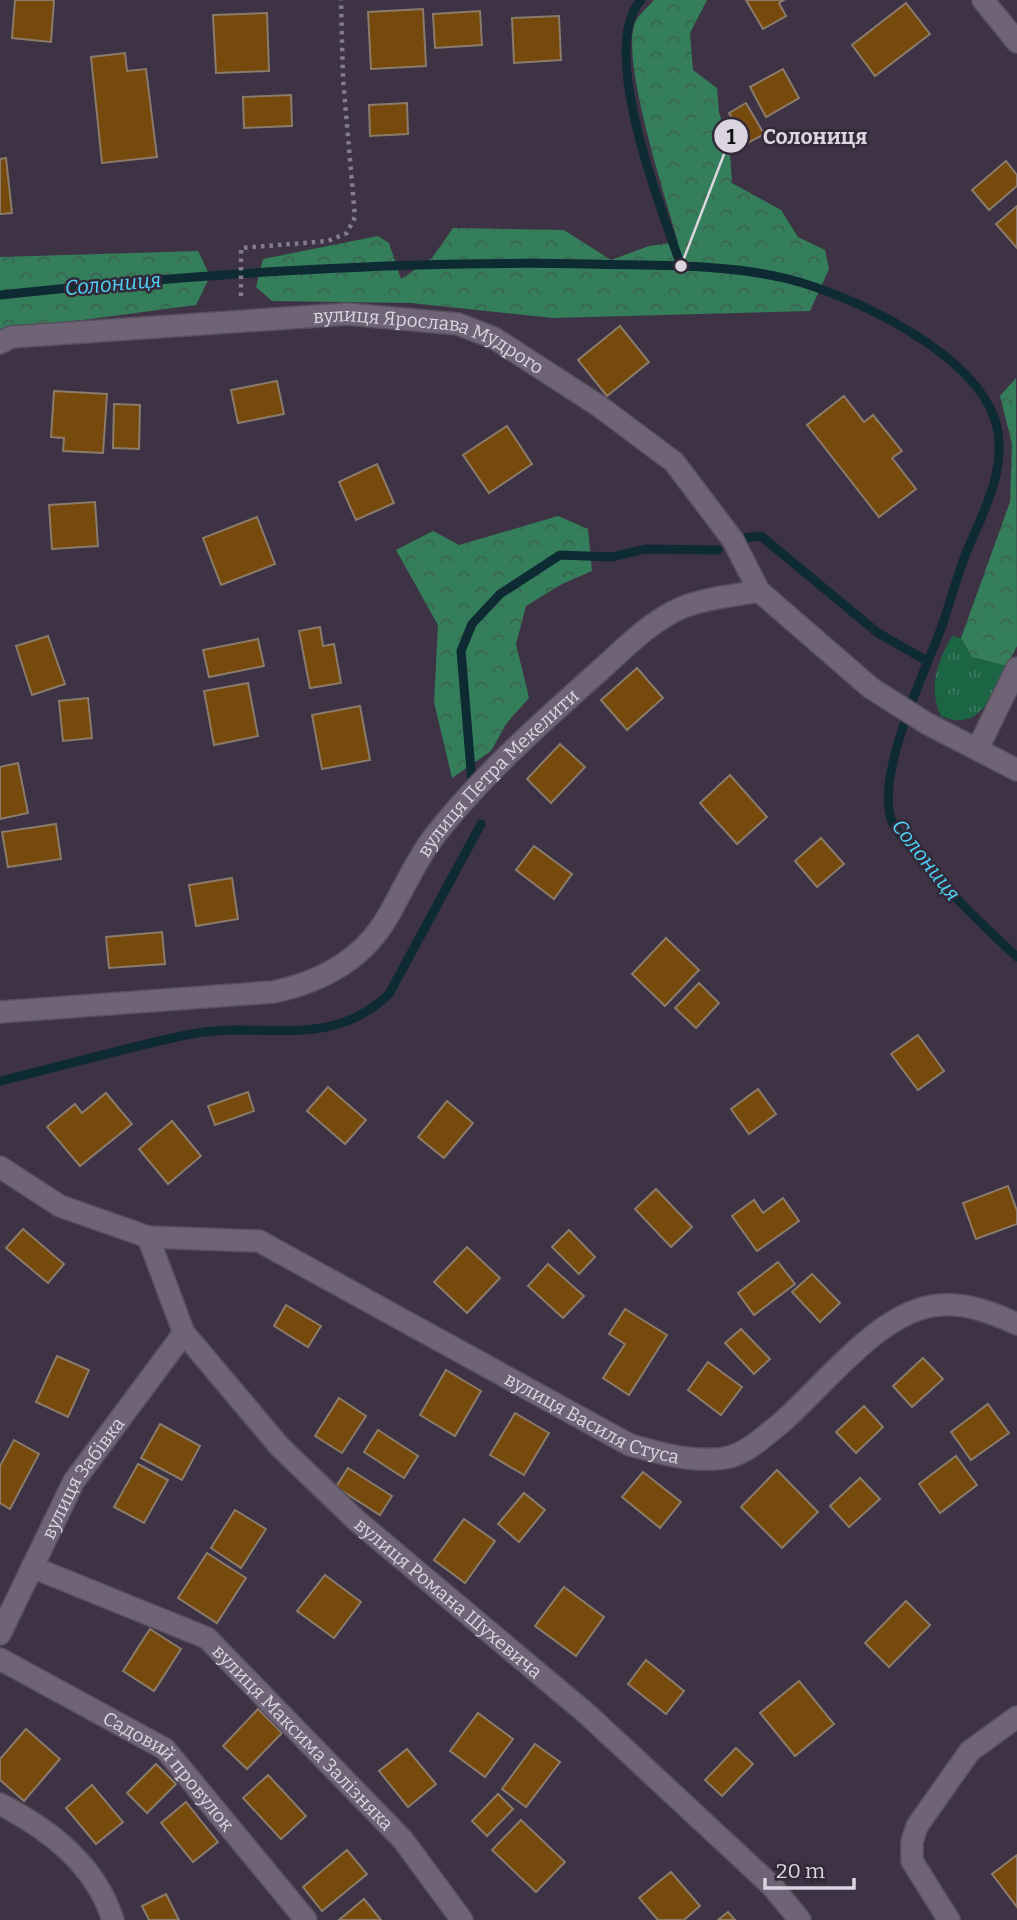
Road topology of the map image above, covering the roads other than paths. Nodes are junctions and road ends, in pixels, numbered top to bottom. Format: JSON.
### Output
{"nodes":[{"id":1,"x":983,"y":0,"type":"edge"},
{"id":2,"x":1017,"y":43,"type":"edge"},
{"id":3,"x":0,"y":343,"type":"edge"},
{"id":4,"x":758,"y":591,"type":"junction"},
{"id":5,"x":1017,"y":668,"type":"edge"},
{"id":6,"x":978,"y":748,"type":"junction"},
{"id":7,"x":1017,"y":771,"type":"edge"},
{"id":8,"x":0,"y":1001,"type":"edge"},
{"id":9,"x":30,"y":1009,"type":"junction"},
{"id":10,"x":0,"y":1012,"type":"edge"},
{"id":11,"x":0,"y":1167,"type":"edge"},
{"id":12,"x":148,"y":1237,"type":"junction"},
{"id":13,"x":1017,"y":1324,"type":"edge"},
{"id":14,"x":184,"y":1333,"type":"junction"},
{"id":15,"x":32,"y":1567,"type":"junction"},
{"id":16,"x":0,"y":1634,"type":"edge"},
{"id":17,"x":0,"y":1659,"type":"edge"},
{"id":18,"x":1017,"y":1717,"type":"edge"},
{"id":19,"x":0,"y":1804,"type":"edge"},
{"id":20,"x":113,"y":1920,"type":"edge"},
{"id":21,"x":306,"y":1920,"type":"edge"},
{"id":22,"x":462,"y":1920,"type":"edge"},
{"id":23,"x":800,"y":1920,"type":"edge"},
{"id":24,"x":949,"y":1920,"type":"edge"}],
"edges":[{"from":1,"to":2,"type":"street"},
{"from":3,"to":4,"type":"street","name":"вулиця Ярослава Мудрого"},
{"from":4,"to":6,"type":"street"},
{"from":4,"to":9,"type":"street","name":"вулиця Петра Мекелити"},
{"from":5,"to":6,"type":"street"},
{"from":6,"to":7,"type":"street"},
{"from":8,"to":9,"type":"street"},
{"from":9,"to":10,"type":"street","name":"вулиця Петра Мекелити"},
{"from":11,"to":12,"type":"street"},
{"from":12,"to":13,"type":"street","name":"вулиця Василя Стуса"},
{"from":12,"to":14,"type":"street","name":"вулиця Романа Шухевича"},
{"from":14,"to":15,"type":"street","name":"вулиця Забівка"},
{"from":14,"to":23,"type":"street","name":"вулиця Романа Шухевича"},
{"from":15,"to":16,"type":"street","name":"вулиця Забівка"},
{"from":15,"to":22,"type":"street","name":"вулиця Максима Залізняка"},
{"from":17,"to":21,"type":"street","name":"Садовий провулок"},
{"from":18,"to":24,"type":"street"},
{"from":19,"to":20,"type":"street"}]}
